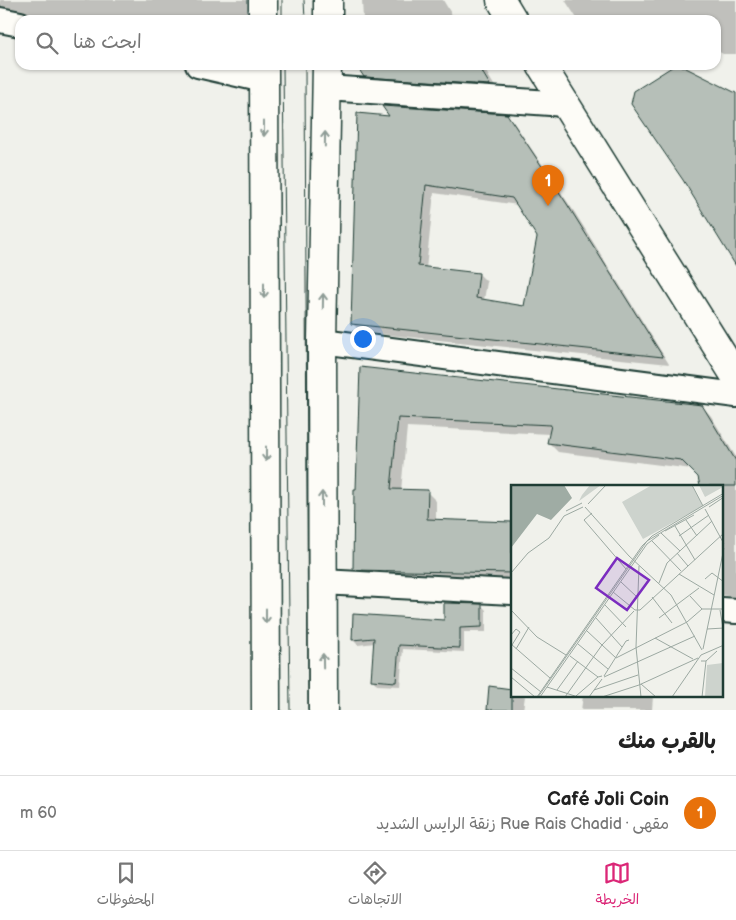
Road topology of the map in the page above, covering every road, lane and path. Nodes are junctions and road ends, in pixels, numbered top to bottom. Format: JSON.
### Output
{"nodes":[{"id":1,"x":263,"y":0,"type":"edge"},
{"id":2,"x":328,"y":0,"type":"edge"},
{"id":3,"x":501,"y":0,"type":"edge"},
{"id":4,"x":263,"y":15,"type":"edge"},
{"id":5,"x":328,"y":15,"type":"edge"},
{"id":6,"x":510,"y":15,"type":"edge"},
{"id":7,"x":0,"y":20,"type":"edge"},
{"id":8,"x":15,"y":23,"type":"edge"},
{"id":9,"x":239,"y":70,"type":"edge"},
{"id":10,"x":544,"y":70,"type":"edge"},
{"id":11,"x":264,"y":73,"type":"edge"},
{"id":12,"x":326,"y":76,"type":"edge"},
{"id":13,"x":565,"y":104,"type":"junction"},
{"id":14,"x":322,"y":341,"type":"junction"},
{"id":15,"x":736,"y":377,"type":"edge"},
{"id":16,"x":736,"y":395,"type":"edge"},
{"id":17,"x":322,"y":582,"type":"junction"},
{"id":18,"x":511,"y":592,"type":"edge"},
{"id":19,"x":266,"y":710,"type":"edge"},
{"id":20,"x":323,"y":710,"type":"edge"}],
"edges":[{"from":1,"to":4,"type":"main road"},
{"from":2,"to":5,"type":"main road"},
{"from":3,"to":6,"type":"main road"},
{"from":7,"to":8,"type":"street"},
{"from":9,"to":11,"type":"street"},
{"from":10,"to":13,"type":"main road"},
{"from":11,"to":19,"type":"main road","one_way":true},
{"from":12,"to":13,"type":"street"},
{"from":14,"to":12,"type":"main road","one_way":true},
{"from":13,"to":15,"type":"main road"},
{"from":14,"to":16,"type":"street"},
{"from":17,"to":14,"type":"main road","one_way":true},
{"from":17,"to":18,"type":"street"},
{"from":20,"to":17,"type":"main road","one_way":true}]}
